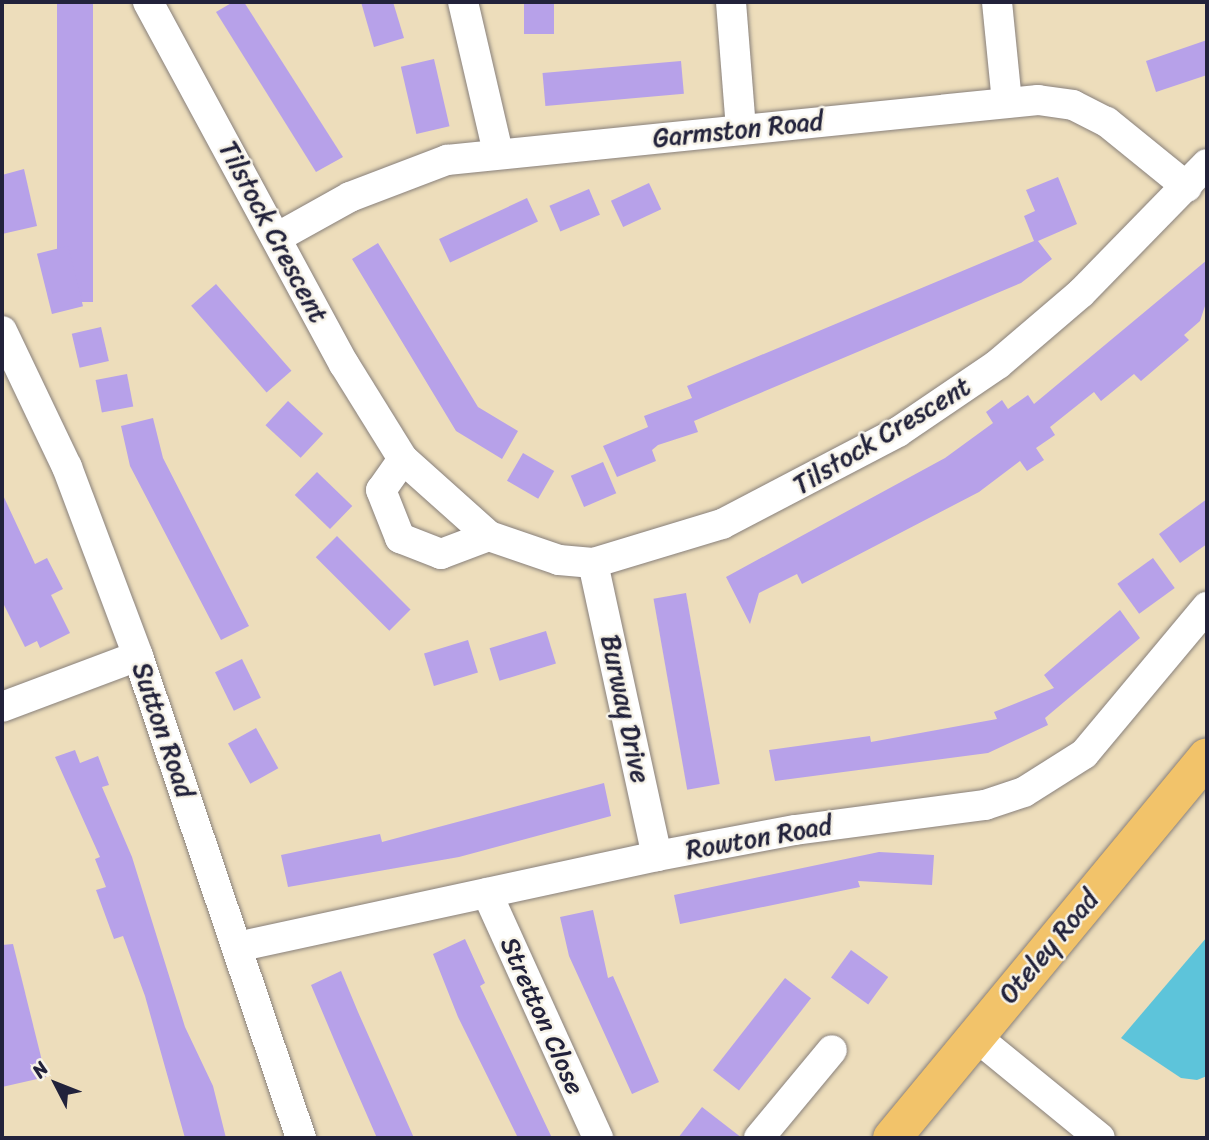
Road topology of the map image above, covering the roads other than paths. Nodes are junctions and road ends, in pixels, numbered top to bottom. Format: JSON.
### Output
{"nodes":[{"id":1,"x":148,"y":2,"type":"edge"},
{"id":2,"x":463,"y":2,"type":"edge"},
{"id":3,"x":730,"y":2,"type":"edge"},
{"id":4,"x":998,"y":2,"type":"edge"},
{"id":5,"x":1007,"y":103,"type":"junction"},
{"id":6,"x":741,"y":130,"type":"junction"},
{"id":7,"x":498,"y":153,"type":"junction"},
{"id":8,"x":1207,"y":164,"type":"edge"},
{"id":9,"x":1187,"y":187,"type":"junction"},
{"id":10,"x":278,"y":237,"type":"junction"},
{"id":11,"x":2,"y":331,"type":"edge"},
{"id":12,"x":403,"y":459,"type":"junction"},
{"id":13,"x":489,"y":536,"type":"junction"},
{"id":14,"x":593,"y":563,"type":"junction"},
{"id":15,"x":1207,"y":607,"type":"edge"},
{"id":16,"x":138,"y":656,"type":"junction"},
{"id":17,"x":2,"y":707,"type":"edge"},
{"id":18,"x":1207,"y":757,"type":"edge"},
{"id":19,"x":657,"y":856,"type":"junction"},
{"id":20,"x":487,"y":893,"type":"junction"},
{"id":21,"x":237,"y":947,"type":"junction"},
{"id":22,"x":975,"y":1036,"type":"junction"},
{"id":23,"x":832,"y":1050,"type":"dead end"},
{"id":24,"x":300,"y":1138,"type":"edge"},
{"id":25,"x":598,"y":1138,"type":"edge"},
{"id":26,"x":759,"y":1138,"type":"edge"},
{"id":27,"x":892,"y":1138,"type":"edge"},
{"id":28,"x":1100,"y":1138,"type":"edge"}],
"edges":[{"from":1,"to":10,"type":"street","name":"Tilstock Crescent"},
{"from":2,"to":7,"type":"street"},
{"from":3,"to":6,"type":"street"},
{"from":4,"to":5,"type":"street"},
{"from":5,"to":6,"type":"street","name":"Garmston Road"},
{"from":5,"to":9,"type":"street","name":"Garmston Road"},
{"from":6,"to":7,"type":"street","name":"Garmston Road"},
{"from":7,"to":10,"type":"street","name":"Garmston Road"},
{"from":8,"to":9,"type":"street","name":"Tilstock Crescent"},
{"from":9,"to":14,"type":"street","name":"Tilstock Crescent"},
{"from":10,"to":12,"type":"street","name":"Tilstock Crescent"},
{"from":11,"to":16,"type":"street","name":"Sutton Road"},
{"from":12,"to":13,"type":"street","name":"Tilstock Crescent"},
{"from":12,"to":13,"type":"street"},
{"from":13,"to":14,"type":"street","name":"Tilstock Crescent"},
{"from":14,"to":19,"type":"street","name":"Burway Drive"},
{"from":15,"to":19,"type":"street","name":"Rowton Road"},
{"from":16,"to":17,"type":"street"},
{"from":16,"to":21,"type":"street","name":"Sutton Road"},
{"from":18,"to":22,"type":"main road","name":"Oteley Road"},
{"from":19,"to":20,"type":"street","name":"Rowton Road"},
{"from":20,"to":21,"type":"street","name":"Rowton Road"},
{"from":20,"to":25,"type":"street","name":"Stretton Close"},
{"from":21,"to":24,"type":"street","name":"Sutton Road"},
{"from":22,"to":27,"type":"main road","name":"Oteley Road"},
{"from":22,"to":28,"type":"street"},
{"from":23,"to":26,"type":"street"}]}
